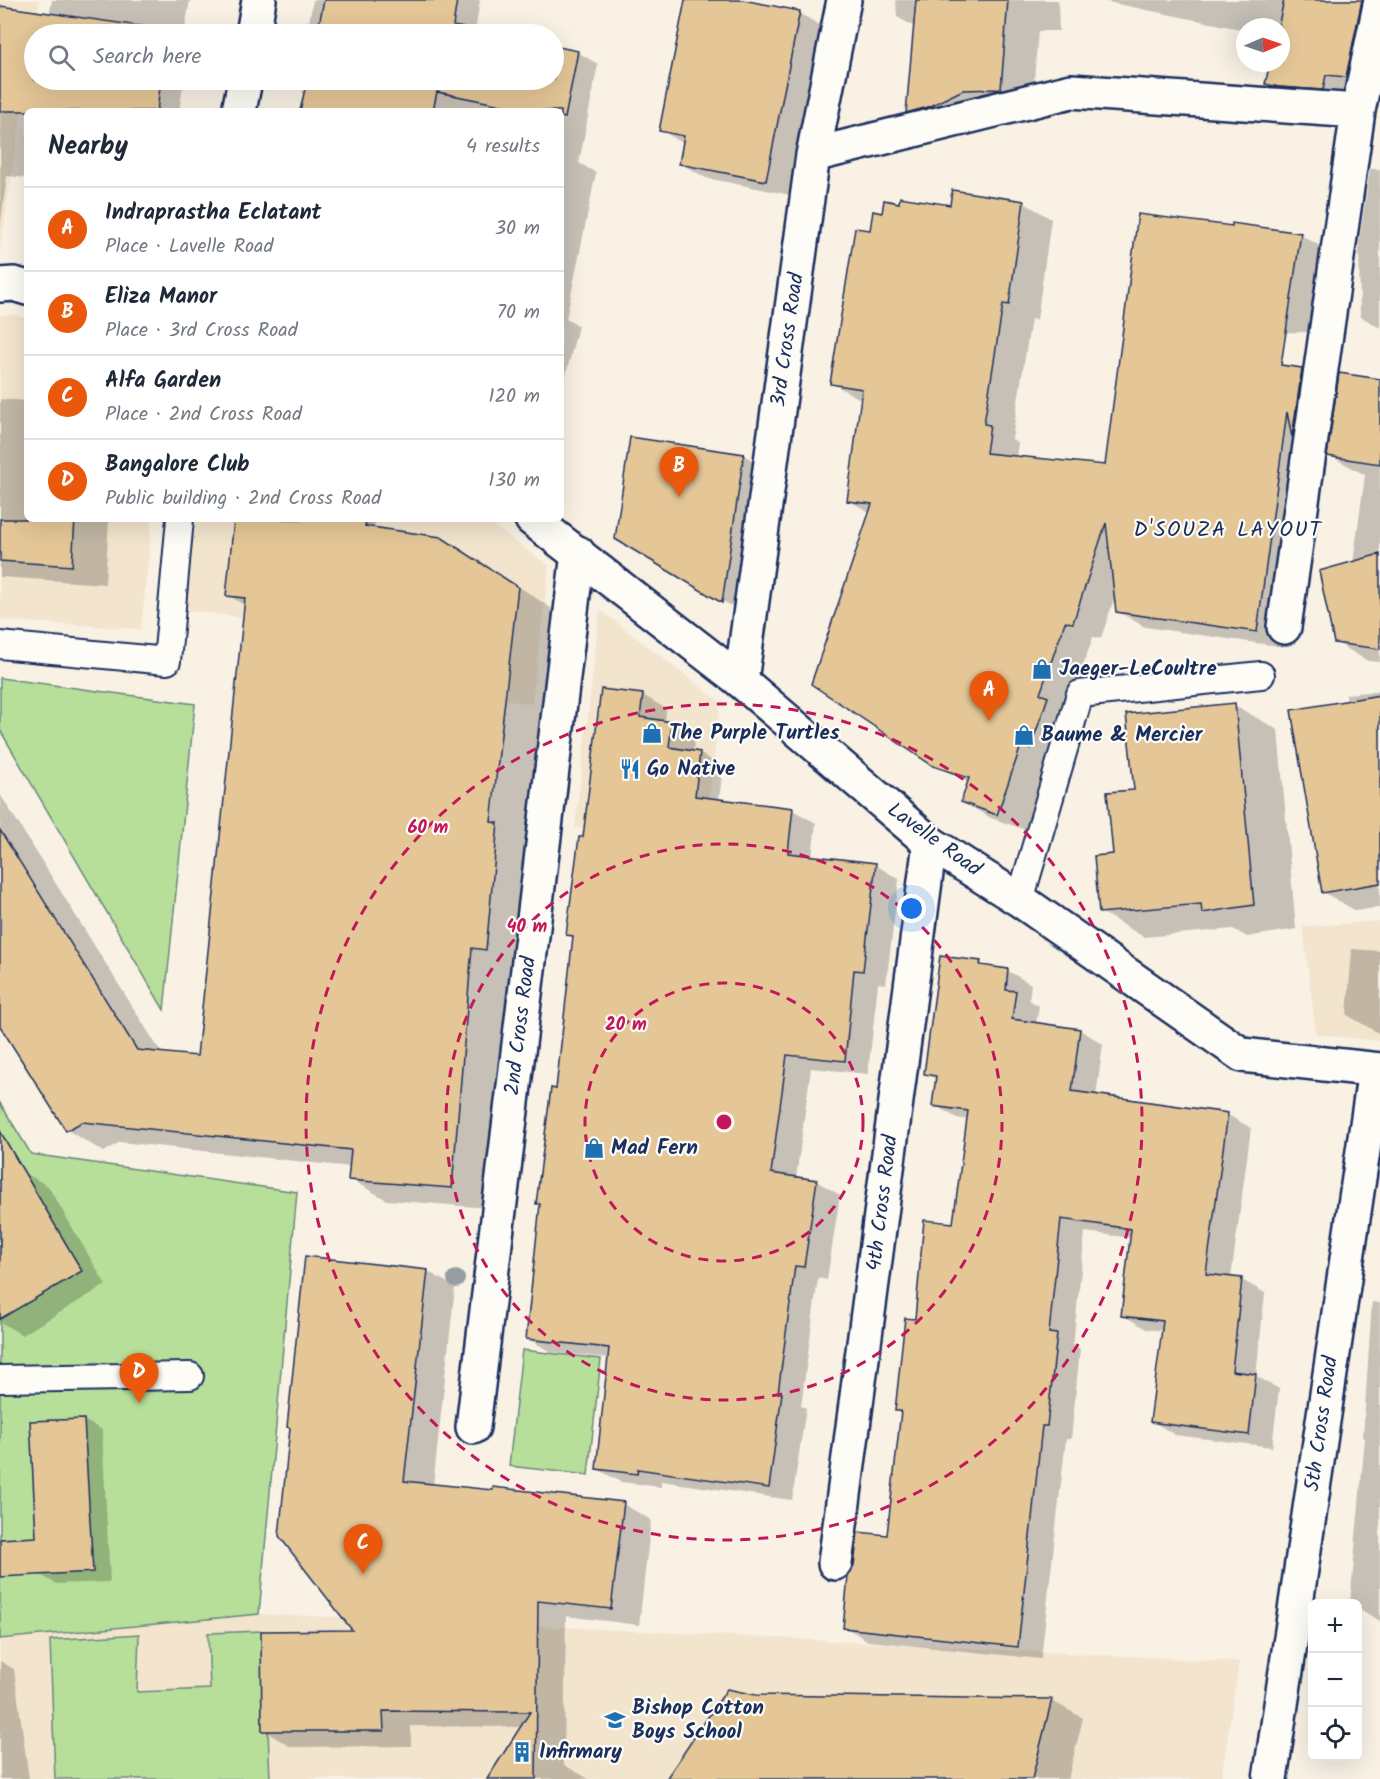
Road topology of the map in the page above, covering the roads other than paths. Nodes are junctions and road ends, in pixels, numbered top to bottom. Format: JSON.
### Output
{"nodes":[{"id":1,"x":260,"y":0,"type":"edge"},
{"id":2,"x":844,"y":0,"type":"edge"},
{"id":3,"x":1380,"y":5,"type":"edge"},
{"id":4,"x":255,"y":24,"type":"edge"},
{"id":5,"x":242,"y":90,"type":"edge"},
{"id":6,"x":239,"y":108,"type":"edge"},
{"id":7,"x":1358,"y":111,"type":"junction"},
{"id":8,"x":813,"y":155,"type":"junction"},
{"id":9,"x":0,"y":285,"type":"edge"},
{"id":10,"x":24,"y":287,"type":"edge"},
{"id":11,"x":180,"y":522,"type":"edge"},
{"id":12,"x":535,"y":522,"type":"edge"},
{"id":13,"x":578,"y":553,"type":"junction"},
{"id":14,"x":1284,"y":627,"type":"dead end"},
{"id":15,"x":0,"y":645,"type":"edge"},
{"id":16,"x":1261,"y":675,"type":"dead end"},
{"id":17,"x":741,"y":681,"type":"junction"},
{"id":18,"x":930,"y":843,"type":"junction"},
{"id":19,"x":1020,"y":900,"type":"junction"},
{"id":20,"x":1377,"y":1070,"type":"edge"},
{"id":21,"x":190,"y":1376,"type":"dead end"},
{"id":22,"x":0,"y":1379,"type":"edge"},
{"id":23,"x":473,"y":1427,"type":"dead end"},
{"id":24,"x":835,"y":1563,"type":"dead end"},
{"id":25,"x":1270,"y":1779,"type":"edge"}],
"edges":[{"from":1,"to":4,"type":"street"},
{"from":2,"to":8,"type":"street","name":"3rd Cross Road"},
{"from":3,"to":7,"type":"street"},
{"from":5,"to":6,"type":"street"},
{"from":7,"to":8,"type":"street"},
{"from":7,"to":14,"type":"street"},
{"from":8,"to":17,"type":"street","name":"3rd Cross Road"},
{"from":9,"to":10,"type":"street"},
{"from":11,"to":15,"type":"lane"},
{"from":12,"to":13,"type":"street","name":"Lavelle Road"},
{"from":13,"to":17,"type":"street","name":"Lavelle Road"},
{"from":13,"to":23,"type":"street","name":"2nd Cross Road"},
{"from":16,"to":19,"type":"lane"},
{"from":17,"to":18,"type":"street","name":"Lavelle Road"},
{"from":18,"to":19,"type":"street","name":"Lavelle Road"},
{"from":18,"to":24,"type":"street","name":"4th Cross Road"},
{"from":19,"to":20,"type":"street","name":"Lavelle Road"},
{"from":20,"to":25,"type":"street","name":"5th Cross Road"},
{"from":21,"to":22,"type":"lane"}]}
